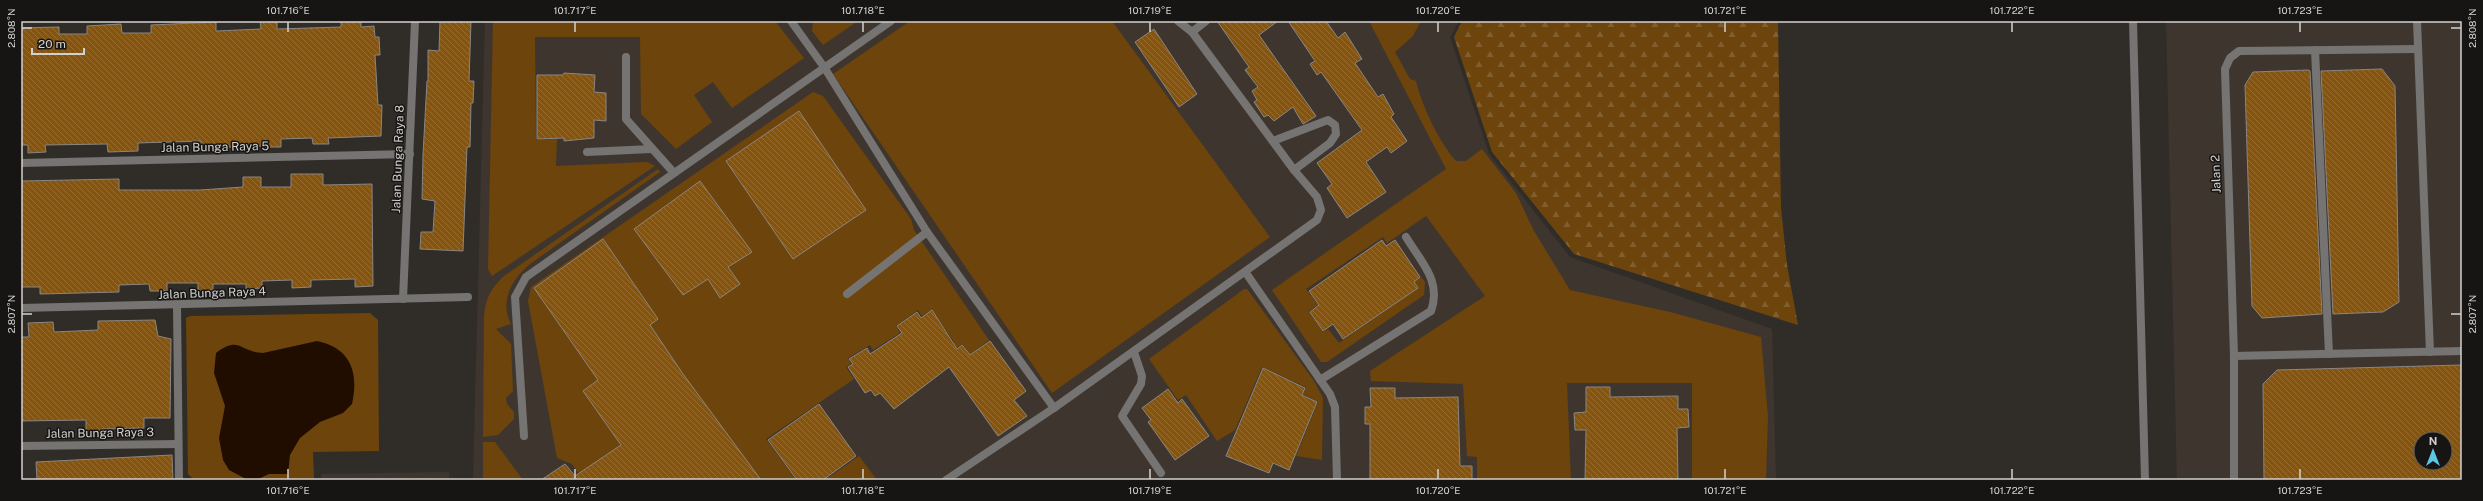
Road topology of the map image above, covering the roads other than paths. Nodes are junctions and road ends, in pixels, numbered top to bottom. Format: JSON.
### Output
{"nodes":[{"id":1,"x":415,"y":21,"type":"edge"},
{"id":2,"x":892,"y":21,"type":"edge"},
{"id":3,"x":1178,"y":21,"type":"edge"},
{"id":4,"x":1206,"y":21,"type":"edge"},
{"id":5,"x":2133,"y":21,"type":"edge"},
{"id":6,"x":2417,"y":21,"type":"edge"},
{"id":7,"x":795,"y":22,"type":"edge"},
{"id":8,"x":1192,"y":32,"type":"junction"},
{"id":9,"x":2418,"y":49,"type":"junction"},
{"id":10,"x":2315,"y":50,"type":"junction"},
{"id":11,"x":626,"y":57,"type":"dead end"},
{"id":12,"x":824,"y":67,"type":"junction"},
{"id":13,"x":1273,"y":141,"type":"junction"},
{"id":14,"x":651,"y":149,"type":"junction"},
{"id":15,"x":587,"y":152,"type":"dead end"},
{"id":16,"x":410,"y":154,"type":"junction"},
{"id":17,"x":21,"y":163,"type":"edge"},
{"id":18,"x":1294,"y":170,"type":"junction"},
{"id":19,"x":674,"y":173,"type":"junction"},
{"id":20,"x":927,"y":232,"type":"junction"},
{"id":21,"x":1406,"y":237,"type":"dead end"},
{"id":22,"x":1246,"y":273,"type":"junction"},
{"id":23,"x":847,"y":294,"type":"dead end"},
{"id":24,"x":468,"y":298,"type":"dead end"},
{"id":25,"x":403,"y":299,"type":"junction"},
{"id":26,"x":177,"y":306,"type":"junction"},
{"id":27,"x":21,"y":308,"type":"edge"},
{"id":28,"x":2462,"y":351,"type":"edge"},
{"id":29,"x":1134,"y":352,"type":"junction"},
{"id":30,"x":2430,"y":352,"type":"junction"},
{"id":31,"x":2329,"y":354,"type":"junction"},
{"id":32,"x":2234,"y":356,"type":"junction"},
{"id":33,"x":1320,"y":380,"type":"junction"},
{"id":34,"x":1054,"y":408,"type":"junction"},
{"id":35,"x":524,"y":436,"type":"dead end"},
{"id":36,"x":178,"y":444,"type":"junction"},
{"id":37,"x":21,"y":446,"type":"edge"},
{"id":38,"x":1161,"y":473,"type":"dead end"},
{"id":39,"x":179,"y":480,"type":"edge"},
{"id":40,"x":946,"y":480,"type":"edge"},
{"id":41,"x":1336,"y":480,"type":"edge"},
{"id":42,"x":2145,"y":480,"type":"edge"},
{"id":43,"x":2234,"y":480,"type":"edge"}],
"edges":[{"from":1,"to":16,"type":"street","name":"Jalan Bunga Raya 8"},
{"from":2,"to":12,"type":"street"},
{"from":3,"to":8,"type":"street"},
{"from":4,"to":8,"type":"street"},
{"from":5,"to":42,"type":"street"},
{"from":6,"to":9,"type":"street"},
{"from":7,"to":12,"type":"street"},
{"from":8,"to":13,"type":"street"},
{"from":9,"to":10,"type":"street","name":"Jalan 2"},
{"from":9,"to":30,"type":"street"},
{"from":10,"to":31,"type":"street"},
{"from":10,"to":32,"type":"street","name":"Jalan 2"},
{"from":11,"to":14,"type":"street"},
{"from":12,"to":19,"type":"street"},
{"from":12,"to":20,"type":"street"},
{"from":13,"to":18,"type":"street"},
{"from":13,"to":18,"type":"street"},
{"from":14,"to":15,"type":"street"},
{"from":14,"to":19,"type":"street"},
{"from":16,"to":17,"type":"street","name":"Jalan Bunga Raya 5"},
{"from":16,"to":25,"type":"street","name":"Jalan Bunga Raya 8"},
{"from":18,"to":22,"type":"street"},
{"from":19,"to":35,"type":"street"},
{"from":20,"to":23,"type":"street"},
{"from":20,"to":34,"type":"street"},
{"from":21,"to":33,"type":"street"},
{"from":22,"to":29,"type":"street"},
{"from":22,"to":33,"type":"street"},
{"from":24,"to":25,"type":"street","name":"Jalan Bunga Raya 4"},
{"from":25,"to":26,"type":"street","name":"Jalan Bunga Raya 4"},
{"from":26,"to":27,"type":"street","name":"Jalan Bunga Raya 4"},
{"from":26,"to":36,"type":"street"},
{"from":28,"to":30,"type":"street"},
{"from":29,"to":34,"type":"street"},
{"from":29,"to":38,"type":"street"},
{"from":30,"to":31,"type":"street"},
{"from":31,"to":32,"type":"street"},
{"from":32,"to":43,"type":"street","name":"Jalan 2"},
{"from":33,"to":41,"type":"street"},
{"from":34,"to":40,"type":"street"},
{"from":36,"to":37,"type":"street","name":"Jalan Bunga Raya 3"},
{"from":36,"to":39,"type":"street"}]}
